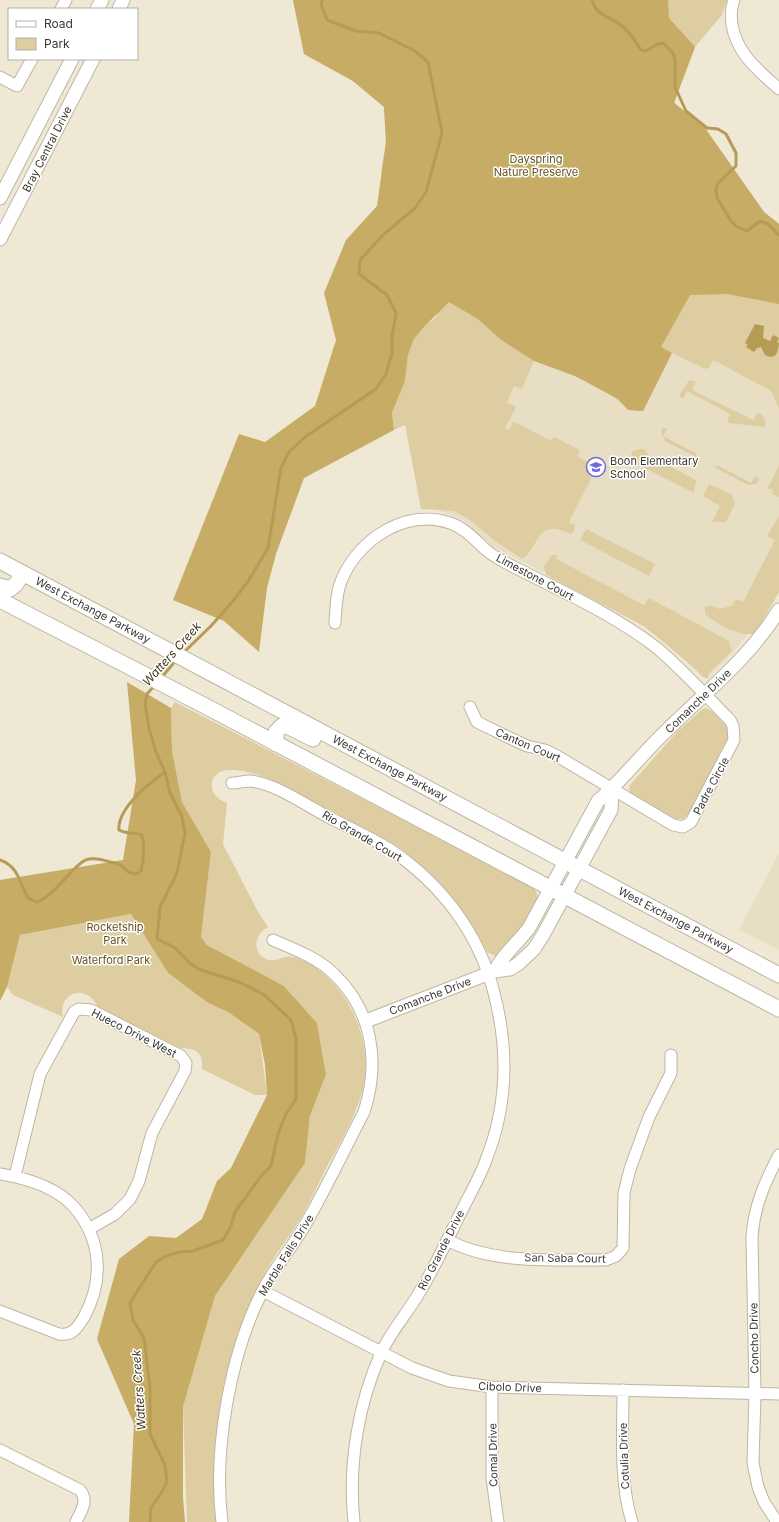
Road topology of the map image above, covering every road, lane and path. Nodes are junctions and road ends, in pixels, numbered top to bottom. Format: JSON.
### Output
{"nodes":[{"id":1,"x":734,"y":0,"type":"edge"},
{"id":2,"x":31,"y":60,"type":"edge"},
{"id":3,"x":71,"y":60,"type":"edge"},
{"id":4,"x":92,"y":60,"type":"edge"},
{"id":5,"x":0,"y":77,"type":"edge"},
{"id":6,"x":779,"y":89,"type":"edge"},
{"id":7,"x":10,"y":177,"type":"junction"},
{"id":8,"x":0,"y":187,"type":"edge"},
{"id":9,"x":0,"y":198,"type":"edge"},
{"id":10,"x":0,"y":239,"type":"edge"},
{"id":11,"x":0,"y":561,"type":"edge"},
{"id":12,"x":23,"y":573,"type":"junction"},
{"id":13,"x":0,"y":586,"type":"edge"},
{"id":14,"x":0,"y":600,"type":"edge"},
{"id":15,"x":779,"y":610,"type":"edge"},
{"id":16,"x":335,"y":623,"type":"dead end"},
{"id":17,"x":705,"y":695,"type":"junction"},
{"id":18,"x":470,"y":707,"type":"dead end"},
{"id":19,"x":276,"y":744,"type":"junction"},
{"id":20,"x":414,"y":781,"type":"junction"},
{"id":21,"x":232,"y":783,"type":"dead end"},
{"id":22,"x":612,"y":789,"type":"junction"},
{"id":23,"x":566,"y":861,"type":"junction"},
{"id":24,"x":580,"y":868,"type":"junction"},
{"id":25,"x":551,"y":890,"type":"junction"},
{"id":26,"x":564,"y":897,"type":"junction"},
{"id":27,"x":273,"y":940,"type":"dead end"},
{"id":28,"x":492,"y":972,"type":"junction"},
{"id":29,"x":712,"y":973,"type":"junction"},
{"id":30,"x":779,"y":975,"type":"edge"},
{"id":31,"x":779,"y":999,"type":"edge"},
{"id":32,"x":779,"y":1009,"type":"edge"},
{"id":33,"x":366,"y":1021,"type":"junction"},
{"id":34,"x":671,"y":1055,"type":"dead end"},
{"id":35,"x":779,"y":1154,"type":"edge"},
{"id":36,"x":0,"y":1174,"type":"edge"},
{"id":37,"x":14,"y":1176,"type":"junction"},
{"id":38,"x":89,"y":1229,"type":"junction"},
{"id":39,"x":447,"y":1240,"type":"junction"},
{"id":40,"x":262,"y":1291,"type":"junction"},
{"id":41,"x":0,"y":1311,"type":"edge"},
{"id":42,"x":382,"y":1353,"type":"junction"},
{"id":43,"x":492,"y":1387,"type":"junction"},
{"id":44,"x":623,"y":1390,"type":"junction"},
{"id":45,"x":755,"y":1393,"type":"junction"},
{"id":46,"x":779,"y":1394,"type":"edge"},
{"id":47,"x":0,"y":1450,"type":"edge"},
{"id":48,"x":76,"y":1522,"type":"edge"},
{"id":49,"x":222,"y":1522,"type":"edge"},
{"id":50,"x":354,"y":1522,"type":"edge"},
{"id":51,"x":498,"y":1522,"type":"edge"},
{"id":52,"x":632,"y":1522,"type":"edge"},
{"id":53,"x":777,"y":1522,"type":"edge"}],
"edges":[{"from":1,"to":6,"type":"street"},
{"from":2,"to":5,"type":"street"},
{"from":3,"to":7,"type":"street","name":"Bray Central Drive"},
{"from":4,"to":10,"type":"street","name":"Bray Central Drive"},
{"from":7,"to":8,"type":"street"},
{"from":7,"to":9,"type":"street","name":"Bray Central Drive"},
{"from":11,"to":12,"type":"main road","name":"West Exchange Parkway"},
{"from":12,"to":13,"type":"main road"},
{"from":12,"to":20,"type":"main road","name":"West Exchange Parkway"},
{"from":14,"to":19,"type":"main road"},
{"from":15,"to":17,"type":"street","name":"Comanche Drive"},
{"from":16,"to":17,"type":"street","name":"Limestone Court"},
{"from":17,"to":22,"type":"street","name":"Comanche Drive"},
{"from":17,"to":22,"type":"street","name":"Padre Circle"},
{"from":18,"to":22,"type":"street","name":"Canton Court"},
{"from":19,"to":20,"type":"main road"},
{"from":19,"to":25,"type":"main road"},
{"from":20,"to":23,"type":"main road","name":"West Exchange Parkway"},
{"from":21,"to":28,"type":"street","name":"Rio Grande Court"},
{"from":22,"to":23,"type":"street","name":"Comanche Drive"},
{"from":22,"to":24,"type":"street","name":"Comanche Drive"},
{"from":23,"to":24,"type":"main road","name":"West Exchange Parkway"},
{"from":23,"to":25,"type":"street","name":"Comanche Drive"},
{"from":24,"to":26,"type":"street","name":"Comanche Drive"},
{"from":24,"to":30,"type":"main road","name":"West Exchange Parkway"},
{"from":25,"to":26,"type":"main road"},
{"from":25,"to":28,"type":"street","name":"Comanche Drive"},
{"from":26,"to":28,"type":"street","name":"Comanche Drive"},
{"from":26,"to":29,"type":"main road"},
{"from":27,"to":33,"type":"street","name":"Marble Falls Drive"},
{"from":28,"to":33,"type":"street","name":"Comanche Drive"},
{"from":28,"to":39,"type":"street","name":"Rio Grande Drive"},
{"from":29,"to":31,"type":"main road"},
{"from":29,"to":32,"type":"main road"},
{"from":33,"to":40,"type":"street","name":"Marble Falls Drive"},
{"from":34,"to":39,"type":"street","name":"San Saba Court"},
{"from":35,"to":45,"type":"street","name":"Concho Drive"},
{"from":36,"to":37,"type":"street"},
{"from":37,"to":38,"type":"street"},
{"from":37,"to":38,"type":"street","name":"Hueco Drive West"},
{"from":38,"to":41,"type":"street"},
{"from":39,"to":42,"type":"street","name":"Rio Grande Drive"},
{"from":40,"to":42,"type":"street","name":"Cibolo Drive"},
{"from":40,"to":49,"type":"street","name":"Marble Falls Drive"},
{"from":42,"to":43,"type":"street","name":"Cibolo Drive"},
{"from":42,"to":50,"type":"street","name":"Rio Grande Drive"},
{"from":43,"to":44,"type":"street","name":"Cibolo Drive"},
{"from":43,"to":51,"type":"street","name":"Comal Drive"},
{"from":44,"to":45,"type":"street","name":"Cibolo Drive"},
{"from":44,"to":52,"type":"street","name":"Cotulia Drive"},
{"from":45,"to":46,"type":"street","name":"Cibolo Drive"},
{"from":45,"to":53,"type":"street","name":"Concho Drive"},
{"from":47,"to":48,"type":"street"}]}
